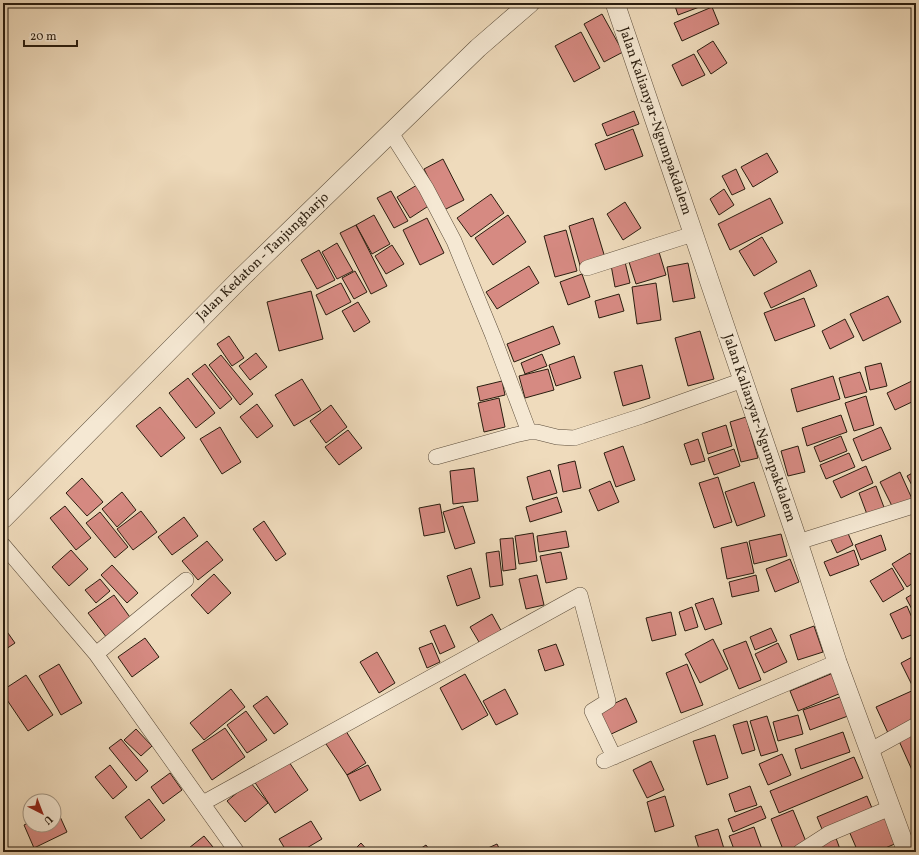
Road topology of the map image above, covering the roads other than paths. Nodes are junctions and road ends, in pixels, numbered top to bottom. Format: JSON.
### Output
{"nodes":[{"id":1,"x":530,"y":3,"type":"edge"},
{"id":2,"x":615,"y":3,"type":"edge"},
{"id":3,"x":391,"y":133,"type":"junction"},
{"id":4,"x":693,"y":234,"type":"junction"},
{"id":5,"x":587,"y":268,"type":"dead end"},
{"id":6,"x":743,"y":380,"type":"junction"},
{"id":7,"x":529,"y":432,"type":"junction"},
{"id":8,"x":436,"y":456,"type":"dead end"},
{"id":9,"x":916,"y":506,"type":"edge"},
{"id":10,"x":3,"y":519,"type":"edge"},
{"id":11,"x":806,"y":540,"type":"junction"},
{"id":12,"x":3,"y":544,"type":"edge"},
{"id":13,"x":186,"y":580,"type":"dead end"},
{"id":14,"x":96,"y":654,"type":"junction"},
{"id":15,"x":837,"y":662,"type":"junction"},
{"id":16,"x":916,"y":726,"type":"edge"},
{"id":17,"x":869,"y":751,"type":"junction"},
{"id":18,"x":203,"y":803,"type":"junction"},
{"id":19,"x":890,"y":808,"type":"junction"},
{"id":20,"x":237,"y":852,"type":"edge"},
{"id":21,"x":800,"y":852,"type":"edge"},
{"id":22,"x":907,"y":852,"type":"edge"}],
"edges":[{"from":1,"to":3,"type":"street","name":"Jalan Kedaton - Tanjungharjo"},
{"from":2,"to":4,"type":"street","name":"Jalan Kalianyar-Ngumpakdalem"},
{"from":3,"to":7,"type":"street"},
{"from":3,"to":10,"type":"street","name":"Jalan Kedaton - Tanjungharjo"},
{"from":4,"to":5,"type":"street"},
{"from":4,"to":6,"type":"street","name":"Jalan Kalianyar-Ngumpakdalem"},
{"from":6,"to":7,"type":"street"},
{"from":6,"to":11,"type":"street","name":"Jalan Kalianyar-Ngumpakdalem"},
{"from":7,"to":8,"type":"street"},
{"from":9,"to":11,"type":"street"},
{"from":11,"to":15,"type":"street","name":"Jalan Kalianyar-Ngumpakdalem"},
{"from":12,"to":14,"type":"street"},
{"from":13,"to":14,"type":"street"},
{"from":14,"to":18,"type":"street"},
{"from":15,"to":17,"type":"street","name":"Jalan Kalianyar-Ngumpakdalem"},
{"from":15,"to":18,"type":"street"},
{"from":16,"to":17,"type":"street"},
{"from":17,"to":19,"type":"street","name":"Jalan Kalianyar-Ngumpakdalem"},
{"from":18,"to":20,"type":"street"},
{"from":19,"to":21,"type":"street"},
{"from":19,"to":22,"type":"street","name":"Jalan Kalianyar-Ngumpakdalem"}]}
